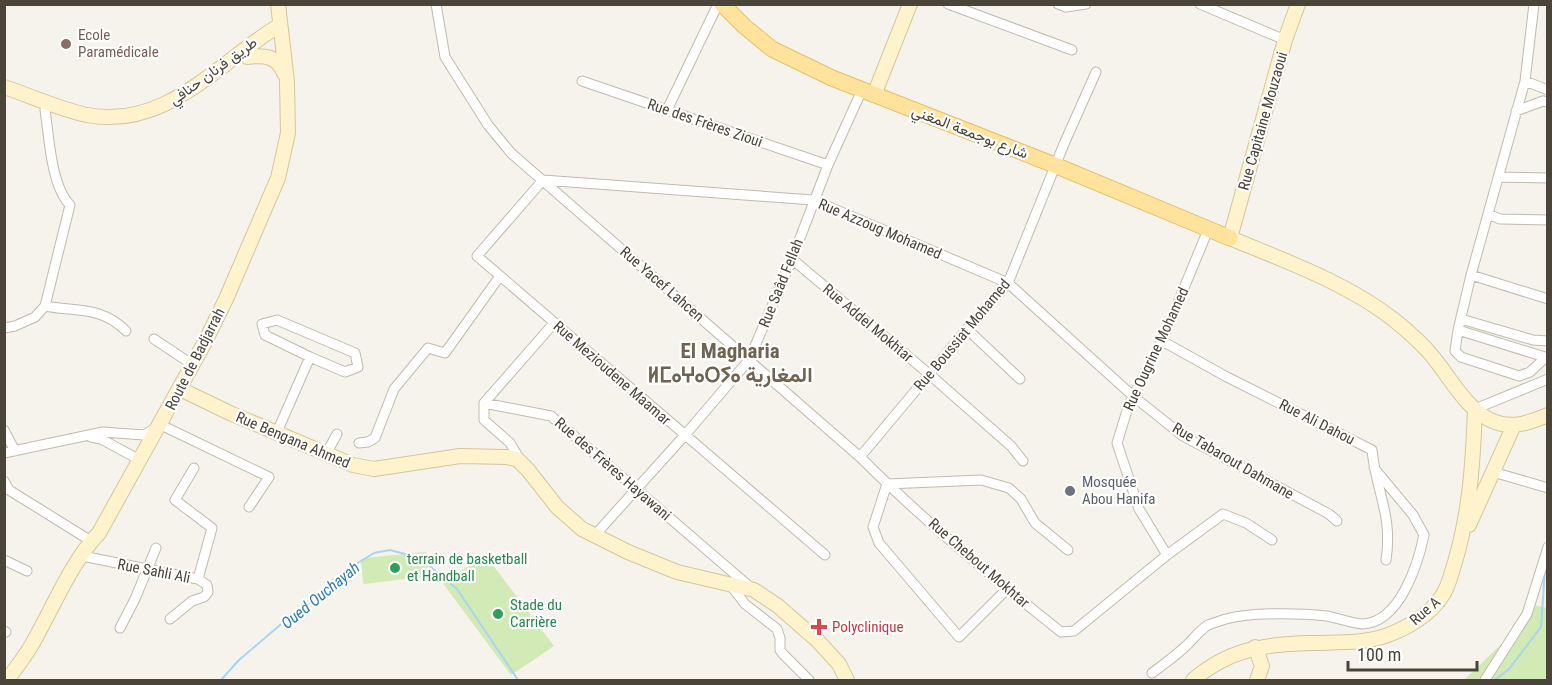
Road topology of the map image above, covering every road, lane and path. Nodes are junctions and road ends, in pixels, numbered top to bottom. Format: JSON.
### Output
{"nodes":[{"id":1,"x":436,"y":4,"type":"edge"},
{"id":2,"x":720,"y":4,"type":"edge"},
{"id":3,"x":910,"y":4,"type":"edge"},
{"id":4,"x":948,"y":4,"type":"edge"},
{"id":5,"x":1058,"y":4,"type":"edge"},
{"id":6,"x":1086,"y":4,"type":"edge"},
{"id":7,"x":1200,"y":4,"type":"edge"},
{"id":8,"x":1298,"y":4,"type":"edge"},
{"id":9,"x":1534,"y":4,"type":"edge"},
{"id":10,"x":280,"y":19,"type":"edge"},
{"id":11,"x":1285,"y":40,"type":"junction"},
{"id":12,"x":1072,"y":50,"type":"dead end"},
{"id":13,"x":246,"y":57,"type":"junction"},
{"id":14,"x":1096,"y":72,"type":"dead end"},
{"id":15,"x":582,"y":81,"type":"dead end"},
{"id":16,"x":1525,"y":81,"type":"junction"},
{"id":17,"x":287,"y":82,"type":"junction"},
{"id":18,"x":4,"y":87,"type":"edge"},
{"id":19,"x":1548,"y":90,"type":"edge"},
{"id":20,"x":868,"y":92,"type":"junction"},
{"id":21,"x":4,"y":96,"type":"edge"},
{"id":22,"x":1548,"y":102,"type":"edge"},
{"id":23,"x":45,"y":110,"type":"junction"},
{"id":24,"x":668,"y":110,"type":"junction"},
{"id":25,"x":1516,"y":111,"type":"junction"},
{"id":26,"x":828,"y":165,"type":"junction"},
{"id":27,"x":1057,"y":166,"type":"junction"},
{"id":28,"x":1498,"y":177,"type":"junction"},
{"id":29,"x":1548,"y":177,"type":"edge"},
{"id":30,"x":543,"y":180,"type":"junction"},
{"id":31,"x":813,"y":200,"type":"junction"},
{"id":32,"x":1488,"y":214,"type":"junction"},
{"id":33,"x":1548,"y":220,"type":"edge"},
{"id":34,"x":1209,"y":230,"type":"junction"},
{"id":35,"x":1230,"y":238,"type":"junction"},
{"id":36,"x":792,"y":259,"type":"junction"},
{"id":37,"x":1471,"y":275,"type":"junction"},
{"id":38,"x":500,"y":276,"type":"junction"},
{"id":39,"x":1008,"y":283,"type":"junction"},
{"id":40,"x":1548,"y":299,"type":"edge"},
{"id":41,"x":45,"y":306,"type":"junction"},
{"id":42,"x":1461,"y":318,"type":"junction"},
{"id":43,"x":555,"y":323,"type":"junction"},
{"id":44,"x":4,"y":328,"type":"edge"},
{"id":45,"x":967,"y":329,"type":"junction"},
{"id":46,"x":1458,"y":330,"type":"junction"},
{"id":47,"x":126,"y":331,"type":"dead end"},
{"id":48,"x":154,"y":339,"type":"dead end"},
{"id":49,"x":1162,"y":341,"type":"junction"},
{"id":50,"x":1548,"y":341,"type":"edge"},
{"id":51,"x":310,"y":357,"type":"junction"},
{"id":52,"x":1547,"y":357,"type":"edge"},
{"id":53,"x":749,"y":360,"type":"junction"},
{"id":54,"x":193,"y":365,"type":"junction"},
{"id":55,"x":929,"y":374,"type":"junction"},
{"id":56,"x":1020,"y":379,"type":"dead end"},
{"id":57,"x":1548,"y":379,"type":"edge"},
{"id":58,"x":180,"y":389,"type":"junction"},
{"id":59,"x":1133,"y":396,"type":"junction"},
{"id":60,"x":484,"y":403,"type":"junction"},
{"id":61,"x":1476,"y":409,"type":"junction"},
{"id":62,"x":1548,"y":415,"type":"edge"},
{"id":63,"x":161,"y":425,"type":"junction"},
{"id":64,"x":1514,"y":425,"type":"junction"},
{"id":65,"x":4,"y":430,"type":"edge"},
{"id":66,"x":277,"y":432,"type":"junction"},
{"id":67,"x":337,"y":434,"type":"dead end"},
{"id":68,"x":685,"y":435,"type":"junction"},
{"id":69,"x":86,"y":436,"type":"junction"},
{"id":70,"x":359,"y":444,"type":"dead end"},
{"id":71,"x":15,"y":451,"type":"junction"},
{"id":72,"x":4,"y":453,"type":"edge"},
{"id":73,"x":326,"y":454,"type":"junction"},
{"id":74,"x":506,"y":457,"type":"junction"},
{"id":75,"x":860,"y":457,"type":"junction"},
{"id":76,"x":140,"y":460,"type":"junction"},
{"id":77,"x":1023,"y":461,"type":"dead end"},
{"id":78,"x":194,"y":468,"type":"dead end"},
{"id":79,"x":1374,"y":468,"type":"junction"},
{"id":80,"x":1493,"y":472,"type":"junction"},
{"id":81,"x":4,"y":481,"type":"edge"},
{"id":82,"x":887,"y":484,"type":"junction"},
{"id":83,"x":636,"y":488,"type":"junction"},
{"id":84,"x":1548,"y":488,"type":"edge"},
{"id":85,"x":249,"y":507,"type":"dead end"},
{"id":86,"x":1337,"y":521,"type":"dead end"},
{"id":87,"x":595,"y":535,"type":"junction"},
{"id":88,"x":1272,"y":540,"type":"dead end"},
{"id":89,"x":91,"y":541,"type":"junction"},
{"id":90,"x":1459,"y":546,"type":"junction"},
{"id":91,"x":1548,"y":547,"type":"edge"},
{"id":92,"x":156,"y":548,"type":"dead end"},
{"id":93,"x":1068,"y":550,"type":"dead end"},
{"id":94,"x":825,"y":555,"type":"dead end"},
{"id":95,"x":1167,"y":555,"type":"junction"},
{"id":96,"x":82,"y":556,"type":"junction"},
{"id":97,"x":4,"y":560,"type":"edge"},
{"id":98,"x":1386,"y":560,"type":"dead end"},
{"id":99,"x":149,"y":569,"type":"junction"},
{"id":100,"x":27,"y":571,"type":"dead end"},
{"id":101,"x":198,"y":579,"type":"junction"},
{"id":102,"x":729,"y":583,"type":"junction"},
{"id":103,"x":1007,"y":589,"type":"junction"},
{"id":104,"x":754,"y":590,"type":"junction"},
{"id":105,"x":171,"y":619,"type":"dead end"},
{"id":106,"x":120,"y":628,"type":"dead end"},
{"id":107,"x":1255,"y":648,"type":"junction"},
{"id":108,"x":1152,"y":673,"type":"dead end"},
{"id":109,"x":7,"y":681,"type":"edge"},
{"id":110,"x":809,"y":681,"type":"edge"},
{"id":111,"x":847,"y":681,"type":"edge"},
{"id":112,"x":1193,"y":681,"type":"edge"},
{"id":113,"x":1257,"y":681,"type":"edge"},
{"id":114,"x":1485,"y":681,"type":"edge"}],
"edges":[{"from":1,"to":30,"type":"street","name":"Rue Yacef Lahcen"},
{"from":2,"to":20,"type":"main road","name":"شارع بوجمعة المغني"},
{"from":2,"to":24,"type":"street"},
{"from":3,"to":20,"type":"street"},
{"from":4,"to":12,"type":"street"},
{"from":5,"to":6,"type":"street"},
{"from":7,"to":11,"type":"street"},
{"from":8,"to":11,"type":"street","name":"Rue Capitaine Mouzaoui"},
{"from":9,"to":16,"type":"street"},
{"from":10,"to":13,"type":"street","name":"طريق فرنان حنافي"},
{"from":10,"to":17,"type":"street","name":"Route de Badjarrah"},
{"from":10,"to":18,"type":"street","name":"طريق فرنان حنافي"},
{"from":11,"to":35,"type":"street","name":"Rue Capitaine Mouzaoui"},
{"from":13,"to":17,"type":"street"},
{"from":13,"to":23,"type":"street","name":"طريق فرنان حنافي"},
{"from":14,"to":27,"type":"street","name":"Rue Boussiat Mohamed"},
{"from":15,"to":24,"type":"street","name":"Rue des Frères Zioui"},
{"from":16,"to":19,"type":"street"},
{"from":16,"to":25,"type":"street"},
{"from":17,"to":54,"type":"street","name":"Route de Badjarrah"},
{"from":20,"to":26,"type":"street","name":"Rue Saâd Fellah"},
{"from":20,"to":27,"type":"main road","name":"شارع بوجمعة المغني"},
{"from":21,"to":23,"type":"street","name":"طريق فرنان حنافي"},
{"from":22,"to":25,"type":"street"},
{"from":23,"to":41,"type":"street"},
{"from":24,"to":26,"type":"street","name":"Rue des Frères Zioui"},
{"from":25,"to":28,"type":"street"},
{"from":26,"to":31,"type":"street","name":"Rue Saâd Fellah"},
{"from":27,"to":34,"type":"main road","name":"شارع بوجمعة المغني"},
{"from":27,"to":39,"type":"street","name":"Rue Boussiat Mohamed"},
{"from":28,"to":29,"type":"street"},
{"from":28,"to":32,"type":"street"},
{"from":30,"to":31,"type":"street","name":"Rue Azzoug Mohamed"},
{"from":30,"to":38,"type":"street","name":"Rue Mezioudene Maamar"},
{"from":30,"to":53,"type":"street","name":"Rue Yacef Lahcen"},
{"from":31,"to":36,"type":"street","name":"Rue Saâd Fellah"},
{"from":31,"to":39,"type":"street","name":"Rue Azzoug Mohamed"},
{"from":32,"to":33,"type":"street"},
{"from":32,"to":37,"type":"street"},
{"from":34,"to":35,"type":"main road","name":"شارع بوجمعة المغني"},
{"from":34,"to":49,"type":"street","name":"Rue Ougrine Mohamed"},
{"from":35,"to":61,"type":"street"},
{"from":36,"to":53,"type":"street","name":"Rue Saâd Fellah"},
{"from":36,"to":55,"type":"street","name":"Rue Addel Mokhtar"},
{"from":37,"to":40,"type":"street"},
{"from":37,"to":42,"type":"street"},
{"from":38,"to":43,"type":"street","name":"Rue Mezioudene Maamar"},
{"from":38,"to":70,"type":"street"},
{"from":39,"to":45,"type":"street","name":"Rue Boussiat Mohamed"},
{"from":39,"to":59,"type":"street","name":"Rue Azzoug Mohamed"},
{"from":41,"to":44,"type":"street"},
{"from":41,"to":47,"type":"street"},
{"from":42,"to":46,"type":"street"},
{"from":42,"to":50,"type":"street"},
{"from":43,"to":60,"type":"street"},
{"from":43,"to":68,"type":"street","name":"Rue Mezioudene Maamar"},
{"from":45,"to":55,"type":"street","name":"Rue Boussiat Mohamed"},
{"from":45,"to":56,"type":"street"},
{"from":46,"to":52,"type":"street"},
{"from":46,"to":52,"type":"street"},
{"from":48,"to":54,"type":"street"},
{"from":49,"to":59,"type":"street","name":"Rue Ougrine Mohamed"},
{"from":49,"to":79,"type":"street","name":"Rue Ali Dahou"},
{"from":51,"to":51,"type":"street"},
{"from":51,"to":66,"type":"street"},
{"from":53,"to":68,"type":"street","name":"Rue Saâd Fellah"},
{"from":53,"to":75,"type":"street","name":"Rue Yacef Lahcen"},
{"from":54,"to":58,"type":"street","name":"Route de Badjarrah"},
{"from":55,"to":75,"type":"street","name":"Rue Boussiat Mohamed"},
{"from":55,"to":77,"type":"street","name":"Rue Addel Mokhtar"},
{"from":57,"to":61,"type":"street"},
{"from":58,"to":63,"type":"street","name":"Route de Badjarrah"},
{"from":58,"to":66,"type":"street","name":"Rue Bengana Ahmed"},
{"from":59,"to":86,"type":"street","name":"Rue Tabarout Dahmane"},
{"from":59,"to":95,"type":"street","name":"Rue Ougrine Mohamed"},
{"from":60,"to":74,"type":"street"},
{"from":60,"to":83,"type":"street","name":"Rue des Frères Hayawani"},
{"from":61,"to":64,"type":"street"},
{"from":61,"to":90,"type":"street","name":"Rue A"},
{"from":62,"to":64,"type":"street"},
{"from":63,"to":69,"type":"street"},
{"from":63,"to":76,"type":"street","name":"Route de Badjarrah"},
{"from":63,"to":85,"type":"street"},
{"from":64,"to":80,"type":"street"},
{"from":65,"to":71,"type":"street"},
{"from":66,"to":73,"type":"street","name":"Rue Bengana Ahmed"},
{"from":67,"to":73,"type":"street"},
{"from":68,"to":83,"type":"street","name":"Rue Saâd Fellah"},
{"from":68,"to":94,"type":"street","name":"Rue Mezioudene Maamar"},
{"from":69,"to":71,"type":"street"},
{"from":69,"to":76,"type":"street"},
{"from":71,"to":72,"type":"street"},
{"from":73,"to":74,"type":"street","name":"Rue Bengana Ahmed"},
{"from":74,"to":87,"type":"street"},
{"from":75,"to":82,"type":"street","name":"Rue Yacef Lahcen"},
{"from":76,"to":89,"type":"street","name":"Route de Badjarrah"},
{"from":78,"to":101,"type":"street","name":"Rue Sahli Ali"},
{"from":79,"to":98,"type":"street","name":"Rue Ali Dahou"},
{"from":79,"to":108,"type":"street"},
{"from":80,"to":84,"type":"street"},
{"from":80,"to":90,"type":"street"},
{"from":81,"to":89,"type":"street"},
{"from":82,"to":93,"type":"street"},
{"from":82,"to":103,"type":"street","name":"Rue Chebout Mokhtar"},
{"from":82,"to":103,"type":"street"},
{"from":83,"to":87,"type":"street","name":"Rue Saâd Fellah"},
{"from":83,"to":104,"type":"street","name":"Rue des Frères Hayawani"},
{"from":87,"to":102,"type":"street"},
{"from":88,"to":95,"type":"street"},
{"from":89,"to":96,"type":"street","name":"Route de Badjarrah"},
{"from":90,"to":107,"type":"street","name":"Rue A"},
{"from":91,"to":114,"type":"street"},
{"from":92,"to":99,"type":"street"},
{"from":95,"to":103,"type":"street","name":"Rue Chebout Mokhtar"},
{"from":96,"to":99,"type":"street","name":"Rue Sahli Ali"},
{"from":96,"to":109,"type":"street","name":"Route de Badjarrah"},
{"from":97,"to":100,"type":"street"},
{"from":99,"to":101,"type":"street","name":"Rue Sahli Ali"},
{"from":99,"to":106,"type":"street"},
{"from":101,"to":105,"type":"street"},
{"from":102,"to":104,"type":"street"},
{"from":102,"to":110,"type":"street"},
{"from":104,"to":111,"type":"street"},
{"from":107,"to":112,"type":"street","name":"Rue A"},
{"from":107,"to":113,"type":"street"}]}
